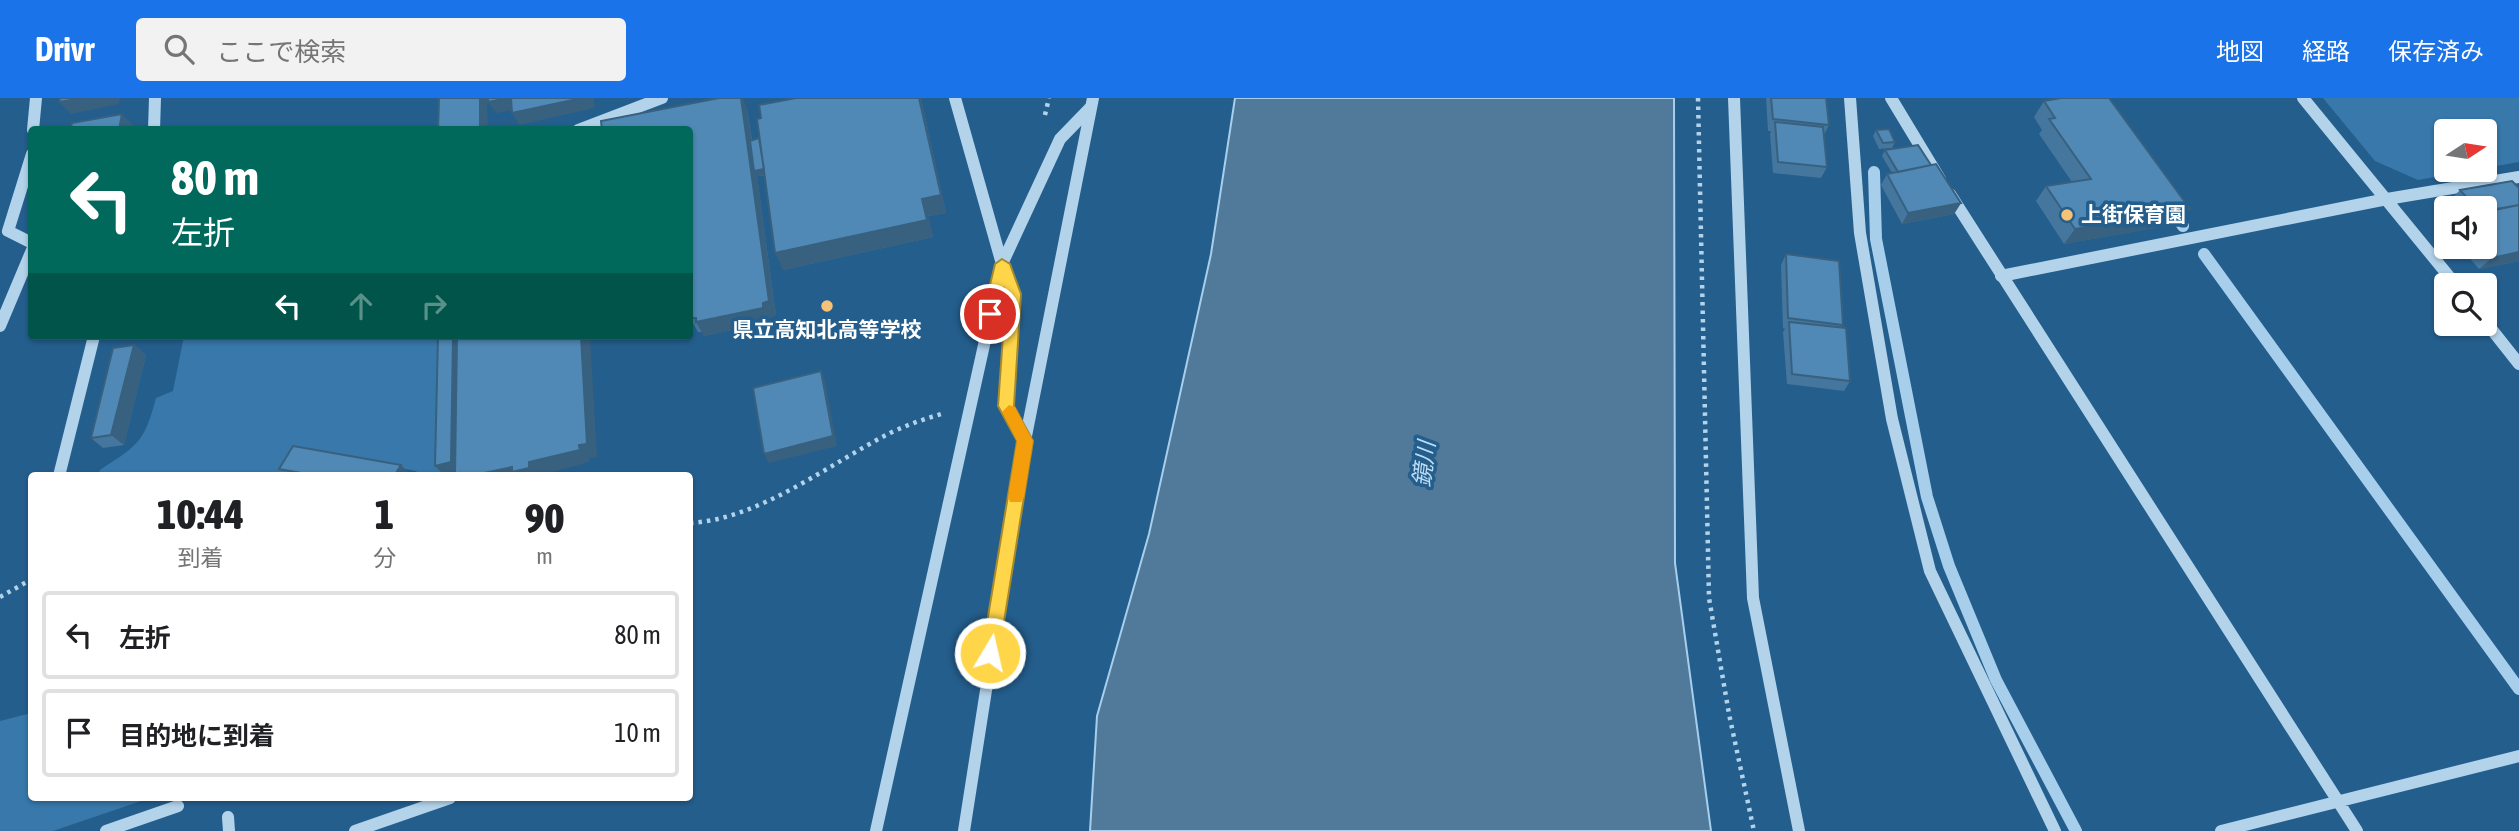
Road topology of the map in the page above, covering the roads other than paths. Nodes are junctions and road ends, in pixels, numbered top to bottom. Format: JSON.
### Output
{"nodes":[{"id":1,"x":36,"y":98,"type":"edge"},
{"id":2,"x":155,"y":98,"type":"edge"},
{"id":3,"x":662,"y":98,"type":"edge"},
{"id":4,"x":956,"y":98,"type":"edge"},
{"id":5,"x":1734,"y":98,"type":"edge"},
{"id":6,"x":1850,"y":98,"type":"edge"},
{"id":7,"x":1891,"y":98,"type":"edge"},
{"id":8,"x":2302,"y":98,"type":"edge"},
{"id":9,"x":1092,"y":102,"type":"edge"},
{"id":10,"x":33,"y":126,"type":"edge"},
{"id":11,"x":154,"y":126,"type":"edge"},
{"id":12,"x":588,"y":126,"type":"edge"},
{"id":13,"x":28,"y":165,"type":"edge"},
{"id":14,"x":2519,"y":177,"type":"edge"},
{"id":15,"x":2387,"y":199,"type":"junction"},
{"id":16,"x":4,"y":231,"type":"edge"},
{"id":17,"x":28,"y":241,"type":"edge"},
{"id":18,"x":28,"y":260,"type":"edge"},
{"id":19,"x":1002,"y":264,"type":"junction"},
{"id":20,"x":2446,"y":273,"type":"edge"},
{"id":21,"x":2001,"y":275,"type":"junction"},
{"id":22,"x":0,"y":326,"type":"edge"},
{"id":23,"x":2497,"y":336,"type":"edge"},
{"id":24,"x":93,"y":340,"type":"edge"},
{"id":25,"x":2519,"y":364,"type":"edge"},
{"id":26,"x":1025,"y":441,"type":"junction"},
{"id":27,"x":60,"y":472,"type":"edge"},
{"id":28,"x":2519,"y":756,"type":"edge"},
{"id":29,"x":441,"y":801,"type":"edge"},
{"id":30,"x":2339,"y":803,"type":"junction"},
{"id":31,"x":178,"y":806,"type":"dead end"},
{"id":32,"x":107,"y":831,"type":"edge"},
{"id":33,"x":355,"y":831,"type":"edge"},
{"id":34,"x":876,"y":831,"type":"edge"},
{"id":35,"x":964,"y":831,"type":"edge"},
{"id":36,"x":1799,"y":831,"type":"edge"},
{"id":37,"x":2055,"y":831,"type":"edge"},
{"id":38,"x":2221,"y":831,"type":"edge"},
{"id":39,"x":2357,"y":831,"type":"edge"}],
"edges":[{"from":1,"to":10,"type":"street"},
{"from":2,"to":11,"type":"street"},
{"from":3,"to":12,"type":"street"},
{"from":4,"to":19,"type":"street"},
{"from":5,"to":36,"type":"street"},
{"from":6,"to":37,"type":"street"},
{"from":7,"to":21,"type":"street"},
{"from":8,"to":15,"type":"street"},
{"from":9,"to":19,"type":"street"},
{"from":9,"to":26,"type":"street"},
{"from":13,"to":16,"type":"street"},
{"from":14,"to":15,"type":"street"},
{"from":15,"to":20,"type":"street"},
{"from":15,"to":21,"type":"street"},
{"from":16,"to":17,"type":"street"},
{"from":18,"to":22,"type":"street"},
{"from":19,"to":26,"type":"street"},
{"from":19,"to":34,"type":"street"},
{"from":21,"to":30,"type":"street"},
{"from":23,"to":25,"type":"street"},
{"from":24,"to":27,"type":"street"},
{"from":26,"to":35,"type":"street"},
{"from":28,"to":30,"type":"street"},
{"from":29,"to":33,"type":"street"},
{"from":30,"to":38,"type":"street"},
{"from":30,"to":39,"type":"street"},
{"from":31,"to":32,"type":"street"}]}
